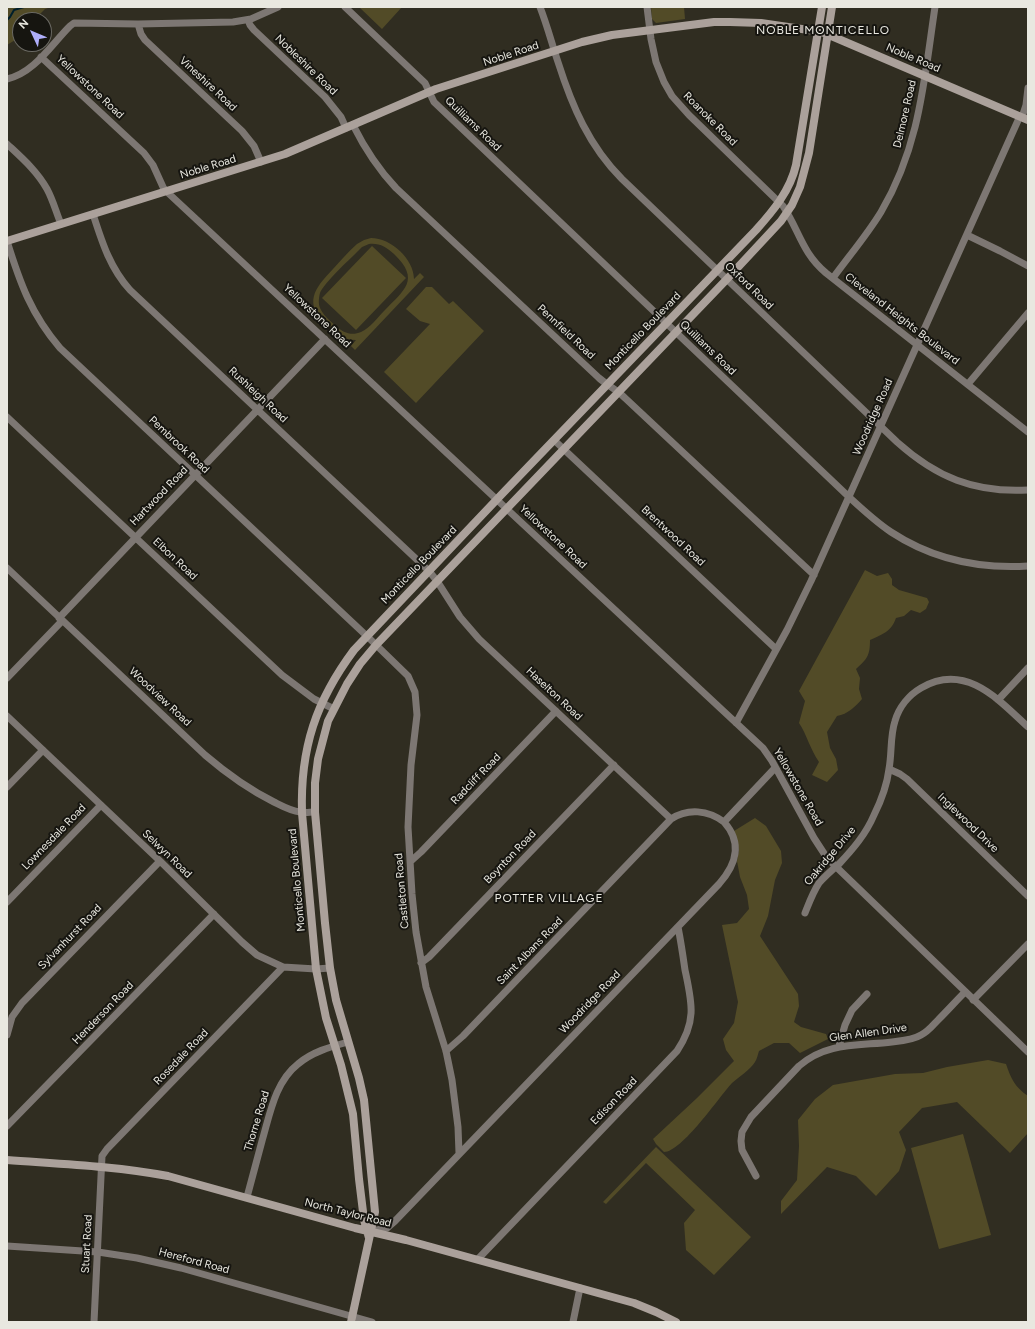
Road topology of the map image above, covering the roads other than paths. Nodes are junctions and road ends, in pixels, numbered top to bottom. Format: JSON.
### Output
{"nodes":[{"id":1,"x":278,"y":7,"type":"edge"},
{"id":2,"x":345,"y":7,"type":"edge"},
{"id":3,"x":540,"y":7,"type":"edge"},
{"id":4,"x":648,"y":7,"type":"edge"},
{"id":5,"x":822,"y":7,"type":"edge"},
{"id":6,"x":832,"y":7,"type":"edge"},
{"id":7,"x":935,"y":7,"type":"edge"},
{"id":8,"x":248,"y":20,"type":"junction"},
{"id":9,"x":138,"y":24,"type":"junction"},
{"id":10,"x":650,"y":30,"type":"junction"},
{"id":11,"x":818,"y":30,"type":"junction"},
{"id":12,"x":828,"y":34,"type":"junction"},
{"id":13,"x":555,"y":51,"type":"junction"},
{"id":14,"x":41,"y":57,"type":"junction"},
{"id":15,"x":811,"y":71,"type":"junction"},
{"id":16,"x":822,"y":72,"type":"junction"},
{"id":17,"x":925,"y":75,"type":"junction"},
{"id":18,"x":7,"y":79,"type":"edge"},
{"id":19,"x":1028,"y":88,"type":"edge"},
{"id":20,"x":429,"y":92,"type":"junction"},
{"id":21,"x":1023,"y":117,"type":"edge"},
{"id":22,"x":350,"y":127,"type":"junction"},
{"id":23,"x":7,"y":144,"type":"edge"},
{"id":24,"x":261,"y":162,"type":"junction"},
{"id":25,"x":166,"y":191,"type":"junction"},
{"id":26,"x":783,"y":206,"type":"junction"},
{"id":27,"x":93,"y":214,"type":"junction"},
{"id":28,"x":60,"y":224,"type":"junction"},
{"id":29,"x":967,"y":235,"type":"junction"},
{"id":30,"x":7,"y":241,"type":"edge"},
{"id":31,"x":1028,"y":266,"type":"edge"},
{"id":32,"x":717,"y":270,"type":"junction"},
{"id":33,"x":833,"y":278,"type":"junction"},
{"id":34,"x":727,"y":279,"type":"junction"},
{"id":35,"x":1028,"y":313,"type":"edge"},
{"id":36,"x":666,"y":323,"type":"junction"},
{"id":37,"x":676,"y":333,"type":"junction"},
{"id":38,"x":325,"y":339,"type":"junction"},
{"id":39,"x":918,"y":345,"type":"junction"},
{"id":40,"x":968,"y":384,"type":"junction"},
{"id":41,"x":607,"y":385,"type":"junction"},
{"id":42,"x":619,"y":392,"type":"junction"},
{"id":43,"x":257,"y":410,"type":"junction"},
{"id":44,"x":7,"y":417,"type":"edge"},
{"id":45,"x":881,"y":426,"type":"junction"},
{"id":46,"x":1028,"y":432,"type":"edge"},
{"id":47,"x":554,"y":440,"type":"junction"},
{"id":48,"x":564,"y":449,"type":"junction"},
{"id":49,"x":195,"y":475,"type":"junction"},
{"id":50,"x":1028,"y":490,"type":"edge"},
{"id":51,"x":849,"y":497,"type":"junction"},
{"id":52,"x":497,"y":500,"type":"junction"},
{"id":53,"x":507,"y":509,"type":"junction"},
{"id":54,"x":135,"y":537,"type":"junction"},
{"id":55,"x":1028,"y":566,"type":"edge"},
{"id":56,"x":7,"y":568,"type":"edge"},
{"id":57,"x":433,"y":576,"type":"junction"},
{"id":58,"x":814,"y":576,"type":"junction"},
{"id":59,"x":61,"y":619,"type":"junction"},
{"id":60,"x":372,"y":640,"type":"junction"},
{"id":61,"x":776,"y":649,"type":"junction"},
{"id":62,"x":1028,"y":668,"type":"edge"},
{"id":63,"x":7,"y":678,"type":"edge"},
{"id":64,"x":998,"y":700,"type":"junction"},
{"id":65,"x":322,"y":703,"type":"junction"},
{"id":66,"x":334,"y":709,"type":"junction"},
{"id":67,"x":556,"y":711,"type":"junction"},
{"id":68,"x":7,"y":716,"type":"edge"},
{"id":69,"x":736,"y":723,"type":"junction"},
{"id":70,"x":1028,"y":727,"type":"edge"},
{"id":71,"x":43,"y":750,"type":"junction"},
{"id":72,"x":614,"y":765,"type":"junction"},
{"id":73,"x":775,"y":768,"type":"junction"},
{"id":74,"x":889,"y":769,"type":"junction"},
{"id":75,"x":7,"y":787,"type":"edge"},
{"id":76,"x":101,"y":805,"type":"junction"},
{"id":77,"x":315,"y":812,"type":"junction"},
{"id":78,"x":302,"y":813,"type":"junction"},
{"id":79,"x":671,"y":819,"type":"junction"},
{"id":80,"x":724,"y":822,"type":"junction"},
{"id":81,"x":160,"y":861,"type":"junction"},
{"id":82,"x":411,"y":861,"type":"junction"},
{"id":83,"x":835,"y":867,"type":"junction"},
{"id":84,"x":1028,"y":896,"type":"edge"},
{"id":85,"x":7,"y":902,"type":"edge"},
{"id":86,"x":804,"y":913,"type":"dead end"},
{"id":87,"x":214,"y":914,"type":"junction"},
{"id":88,"x":678,"y":927,"type":"junction"},
{"id":89,"x":1028,"y":944,"type":"edge"},
{"id":90,"x":421,"y":963,"type":"junction"},
{"id":91,"x":283,"y":967,"type":"junction"},
{"id":92,"x":330,"y":968,"type":"junction"},
{"id":93,"x":316,"y":969,"type":"junction"},
{"id":94,"x":965,"y":992,"type":"junction"},
{"id":95,"x":867,"y":994,"type":"dead end"},
{"id":96,"x":973,"y":1000,"type":"junction"},
{"id":97,"x":7,"y":1035,"type":"edge"},
{"id":98,"x":348,"y":1042,"type":"junction"},
{"id":99,"x":335,"y":1046,"type":"junction"},
{"id":100,"x":839,"y":1046,"type":"junction"},
{"id":101,"x":446,"y":1051,"type":"junction"},
{"id":102,"x":1028,"y":1052,"type":"edge"},
{"id":103,"x":7,"y":1126,"type":"edge"},
{"id":104,"x":459,"y":1153,"type":"junction"},
{"id":105,"x":7,"y":1160,"type":"edge"},
{"id":106,"x":102,"y":1166,"type":"junction"},
{"id":107,"x":756,"y":1176,"type":"dead end"},
{"id":108,"x":247,"y":1197,"type":"junction"},
{"id":109,"x":369,"y":1233,"type":"junction"},
{"id":110,"x":7,"y":1246,"type":"edge"},
{"id":111,"x":98,"y":1252,"type":"junction"},
{"id":112,"x":478,"y":1259,"type":"junction"},
{"id":113,"x":580,"y":1288,"type":"junction"},
{"id":114,"x":352,"y":1319,"type":"edge"},
{"id":115,"x":94,"y":1322,"type":"edge"},
{"id":116,"x":372,"y":1322,"type":"edge"},
{"id":117,"x":574,"y":1322,"type":"edge"},
{"id":118,"x":676,"y":1322,"type":"edge"}],
"edges":[{"from":1,"to":8,"type":"street"},
{"from":2,"to":20,"type":"street","name":"Quilliams Road"},
{"from":3,"to":13,"type":"street","name":"Oxford Road"},
{"from":4,"to":10,"type":"street","name":"Roanoke Road"},
{"from":5,"to":11,"type":"main road","name":"Monticello Boulevard"},
{"from":6,"to":12,"type":"main road","name":"Monticello Boulevard"},
{"from":7,"to":17,"type":"street","name":"Delmore Road"},
{"from":8,"to":9,"type":"street"},
{"from":8,"to":22,"type":"street","name":"Nobleshire Road"},
{"from":9,"to":14,"type":"street"},
{"from":9,"to":24,"type":"street","name":"Vineshire Road"},
{"from":10,"to":11,"type":"main road","name":"Noble Road"},
{"from":10,"to":13,"type":"main road","name":"Noble Road"},
{"from":10,"to":26,"type":"street","name":"Roanoke Road"},
{"from":11,"to":12,"type":"main road","name":"Noble Road"},
{"from":11,"to":15,"type":"main road","name":"Monticello Boulevard"},
{"from":12,"to":16,"type":"main road","name":"Monticello Boulevard"},
{"from":12,"to":17,"type":"main road","name":"Noble Road"},
{"from":13,"to":20,"type":"main road","name":"Noble Road"},
{"from":13,"to":32,"type":"street","name":"Oxford Road"},
{"from":14,"to":18,"type":"street"},
{"from":14,"to":25,"type":"street","name":"Yellowstone Road"},
{"from":15,"to":16,"type":"main road"},
{"from":15,"to":26,"type":"main road","name":"Monticello Boulevard"},
{"from":16,"to":26,"type":"main road","name":"Monticello Boulevard"},
{"from":17,"to":21,"type":"main road","name":"Noble Road"},
{"from":17,"to":33,"type":"street","name":"Delmore Road"},
{"from":19,"to":21,"type":"street","name":"Woodridge Road"},
{"from":20,"to":22,"type":"main road","name":"Noble Road"},
{"from":20,"to":36,"type":"street","name":"Quilliams Road"},
{"from":21,"to":29,"type":"street","name":"Woodridge Road"},
{"from":22,"to":24,"type":"main road","name":"Noble Road"},
{"from":22,"to":41,"type":"street","name":"Pennfield Road"},
{"from":23,"to":28,"type":"street"},
{"from":24,"to":25,"type":"main road","name":"Noble Road"},
{"from":25,"to":27,"type":"main road","name":"Noble Road"},
{"from":25,"to":38,"type":"street","name":"Yellowstone Road"},
{"from":26,"to":32,"type":"main road","name":"Monticello Boulevard"},
{"from":26,"to":33,"type":"street","name":"Cleveland Heights Boulevard"},
{"from":26,"to":34,"type":"main road","name":"Monticello Boulevard"},
{"from":27,"to":28,"type":"main road","name":"Noble Road"},
{"from":27,"to":43,"type":"street","name":"Rushleigh Road"},
{"from":28,"to":30,"type":"main road","name":"Noble Road"},
{"from":29,"to":31,"type":"street"},
{"from":29,"to":39,"type":"street","name":"Woodridge Road"},
{"from":30,"to":49,"type":"street","name":"Pembrook Road"},
{"from":32,"to":34,"type":"street","name":"Oxford Road"},
{"from":32,"to":36,"type":"main road","name":"Monticello Boulevard"},
{"from":33,"to":39,"type":"street","name":"Cleveland Heights Boulevard"},
{"from":34,"to":37,"type":"main road","name":"Monticello Boulevard"},
{"from":34,"to":45,"type":"street","name":"Oxford Road"},
{"from":35,"to":40,"type":"street"},
{"from":36,"to":37,"type":"street","name":"Quilliams Road"},
{"from":36,"to":41,"type":"main road","name":"Monticello Boulevard"},
{"from":37,"to":42,"type":"main road","name":"Monticello Boulevard"},
{"from":37,"to":51,"type":"street","name":"Quilliams Road"},
{"from":38,"to":43,"type":"street","name":"Hartwood Road"},
{"from":38,"to":52,"type":"street","name":"Yellowstone Road"},
{"from":39,"to":40,"type":"street","name":"Cleveland Heights Boulevard"},
{"from":39,"to":45,"type":"street","name":"Woodridge Road"},
{"from":40,"to":46,"type":"street","name":"Cleveland Heights Boulevard"},
{"from":41,"to":42,"type":"street","name":"Pennfield Road"},
{"from":41,"to":47,"type":"main road","name":"Monticello Boulevard"},
{"from":42,"to":48,"type":"main road","name":"Monticello Boulevard"},
{"from":42,"to":58,"type":"street","name":"Pennfield Road"},
{"from":43,"to":49,"type":"street","name":"Hartwood Road"},
{"from":43,"to":57,"type":"street","name":"Rushleigh Road"},
{"from":44,"to":54,"type":"street","name":"Elbon Road"},
{"from":45,"to":50,"type":"street","name":"Oxford Road"},
{"from":45,"to":51,"type":"street","name":"Woodridge Road"},
{"from":47,"to":48,"type":"street","name":"Brentwood Road"},
{"from":47,"to":52,"type":"main road","name":"Monticello Boulevard"},
{"from":48,"to":53,"type":"main road","name":"Monticello Boulevard"},
{"from":48,"to":61,"type":"street","name":"Brentwood Road"},
{"from":49,"to":54,"type":"street","name":"Hartwood Road"},
{"from":49,"to":60,"type":"street","name":"Pembrook Road"},
{"from":51,"to":55,"type":"street","name":"Quilliams Road"},
{"from":51,"to":58,"type":"street","name":"Woodridge Road"},
{"from":52,"to":53,"type":"street","name":"Yellowstone Road"},
{"from":52,"to":57,"type":"main road","name":"Monticello Boulevard"},
{"from":53,"to":57,"type":"main road","name":"Monticello Boulevard"},
{"from":53,"to":69,"type":"street","name":"Yellowstone Road"},
{"from":54,"to":59,"type":"street","name":"Hartwood Road"},
{"from":54,"to":65,"type":"street","name":"Elbon Road"},
{"from":56,"to":59,"type":"street","name":"Woodview Road"},
{"from":57,"to":60,"type":"main road","name":"Monticello Boulevard"},
{"from":57,"to":60,"type":"main road","name":"Monticello Boulevard"},
{"from":57,"to":67,"type":"street","name":"Haselton Road"},
{"from":58,"to":61,"type":"street","name":"Woodridge Road"},
{"from":59,"to":63,"type":"street","name":"Hartwood Road"},
{"from":59,"to":78,"type":"street","name":"Woodview Road"},
{"from":60,"to":65,"type":"main road","name":"Monticello Boulevard"},
{"from":60,"to":66,"type":"main road","name":"Monticello Boulevard"},
{"from":60,"to":82,"type":"street","name":"Castleton Road"},
{"from":61,"to":69,"type":"street","name":"Woodridge Road"},
{"from":62,"to":64,"type":"street"},
{"from":64,"to":70,"type":"street","name":"Oakridge Drive"},
{"from":64,"to":74,"type":"street","name":"Oakridge Drive"},
{"from":65,"to":66,"type":"street","name":"Elbon Road"},
{"from":65,"to":78,"type":"main road","name":"Monticello Boulevard"},
{"from":66,"to":77,"type":"main road","name":"Monticello Boulevard"},
{"from":67,"to":72,"type":"street","name":"Haselton Road"},
{"from":67,"to":82,"type":"street","name":"Radcliff Road"},
{"from":68,"to":71,"type":"street","name":"Selwyn Road"},
{"from":69,"to":73,"type":"street","name":"Yellowstone Road"},
{"from":71,"to":75,"type":"street"},
{"from":71,"to":76,"type":"street","name":"Selwyn Road"},
{"from":72,"to":79,"type":"street","name":"Haselton Road"},
{"from":72,"to":90,"type":"street","name":"Boynton Road"},
{"from":73,"to":80,"type":"street"},
{"from":73,"to":83,"type":"street","name":"Yellowstone Road"},
{"from":74,"to":83,"type":"street","name":"Oakridge Drive"},
{"from":74,"to":84,"type":"street","name":"Inglewood Drive"},
{"from":76,"to":81,"type":"street","name":"Selwyn Road"},
{"from":76,"to":85,"type":"street","name":"Lownesdale Road"},
{"from":77,"to":78,"type":"street","name":"Woodview Road"},
{"from":77,"to":92,"type":"main road","name":"Monticello Boulevard"},
{"from":78,"to":93,"type":"main road","name":"Monticello Boulevard"},
{"from":79,"to":80,"type":"street","name":"Saint Albans Road"},
{"from":79,"to":101,"type":"street","name":"Saint Albans Road"},
{"from":80,"to":88,"type":"street","name":"Woodridge Road"},
{"from":81,"to":87,"type":"street","name":"Selwyn Road"},
{"from":81,"to":97,"type":"street","name":"Sylvanhurst Road"},
{"from":82,"to":90,"type":"street","name":"Castleton Road"},
{"from":83,"to":86,"type":"street","name":"Oakridge Drive"},
{"from":83,"to":94,"type":"street","name":"Yellowstone Road"},
{"from":87,"to":91,"type":"street","name":"Selwyn Road"},
{"from":87,"to":103,"type":"street","name":"Henderson Road"},
{"from":88,"to":104,"type":"street","name":"Woodridge Road"},
{"from":88,"to":112,"type":"street","name":"Edison Road"},
{"from":89,"to":96,"type":"street"},
{"from":90,"to":101,"type":"street","name":"Castleton Road"},
{"from":91,"to":93,"type":"street","name":"Selwyn Road"},
{"from":91,"to":106,"type":"street","name":"Rosedale Road"},
{"from":92,"to":93,"type":"street","name":"Selwyn Road"},
{"from":92,"to":98,"type":"main road","name":"Monticello Boulevard"},
{"from":93,"to":99,"type":"main road","name":"Monticello Boulevard"},
{"from":94,"to":96,"type":"street","name":"Yellowstone Road"},
{"from":94,"to":100,"type":"street","name":"Glen Allen Drive"},
{"from":95,"to":100,"type":"street"},
{"from":96,"to":102,"type":"street","name":"Yellowstone Road"},
{"from":98,"to":99,"type":"street","name":"Thorne Road"},
{"from":98,"to":109,"type":"main road","name":"Monticello Boulevard"},
{"from":99,"to":108,"type":"street","name":"Thorne Road"},
{"from":99,"to":109,"type":"main road","name":"Monticello Boulevard"},
{"from":100,"to":107,"type":"street","name":"Glen Allen Drive"},
{"from":101,"to":104,"type":"street","name":"Castleton Road"},
{"from":104,"to":109,"type":"street","name":"Woodridge Road"},
{"from":105,"to":106,"type":"main road","name":"North Taylor Road"},
{"from":106,"to":108,"type":"main road","name":"North Taylor Road"},
{"from":106,"to":111,"type":"street","name":"Stuart Road"},
{"from":108,"to":109,"type":"main road","name":"North Taylor Road"},
{"from":109,"to":112,"type":"main road","name":"North Taylor Road"},
{"from":109,"to":114,"type":"main road","name":"Monticello Boulevard"},
{"from":110,"to":111,"type":"street","name":"Hereford Road"},
{"from":111,"to":114,"type":"street","name":"Hereford Road"},
{"from":111,"to":115,"type":"street","name":"Stuart Road"},
{"from":112,"to":113,"type":"main road","name":"North Taylor Road"},
{"from":113,"to":117,"type":"street"},
{"from":113,"to":118,"type":"main road","name":"North Taylor Road"},
{"from":114,"to":116,"type":"street","name":"Hereford Road"}]}
